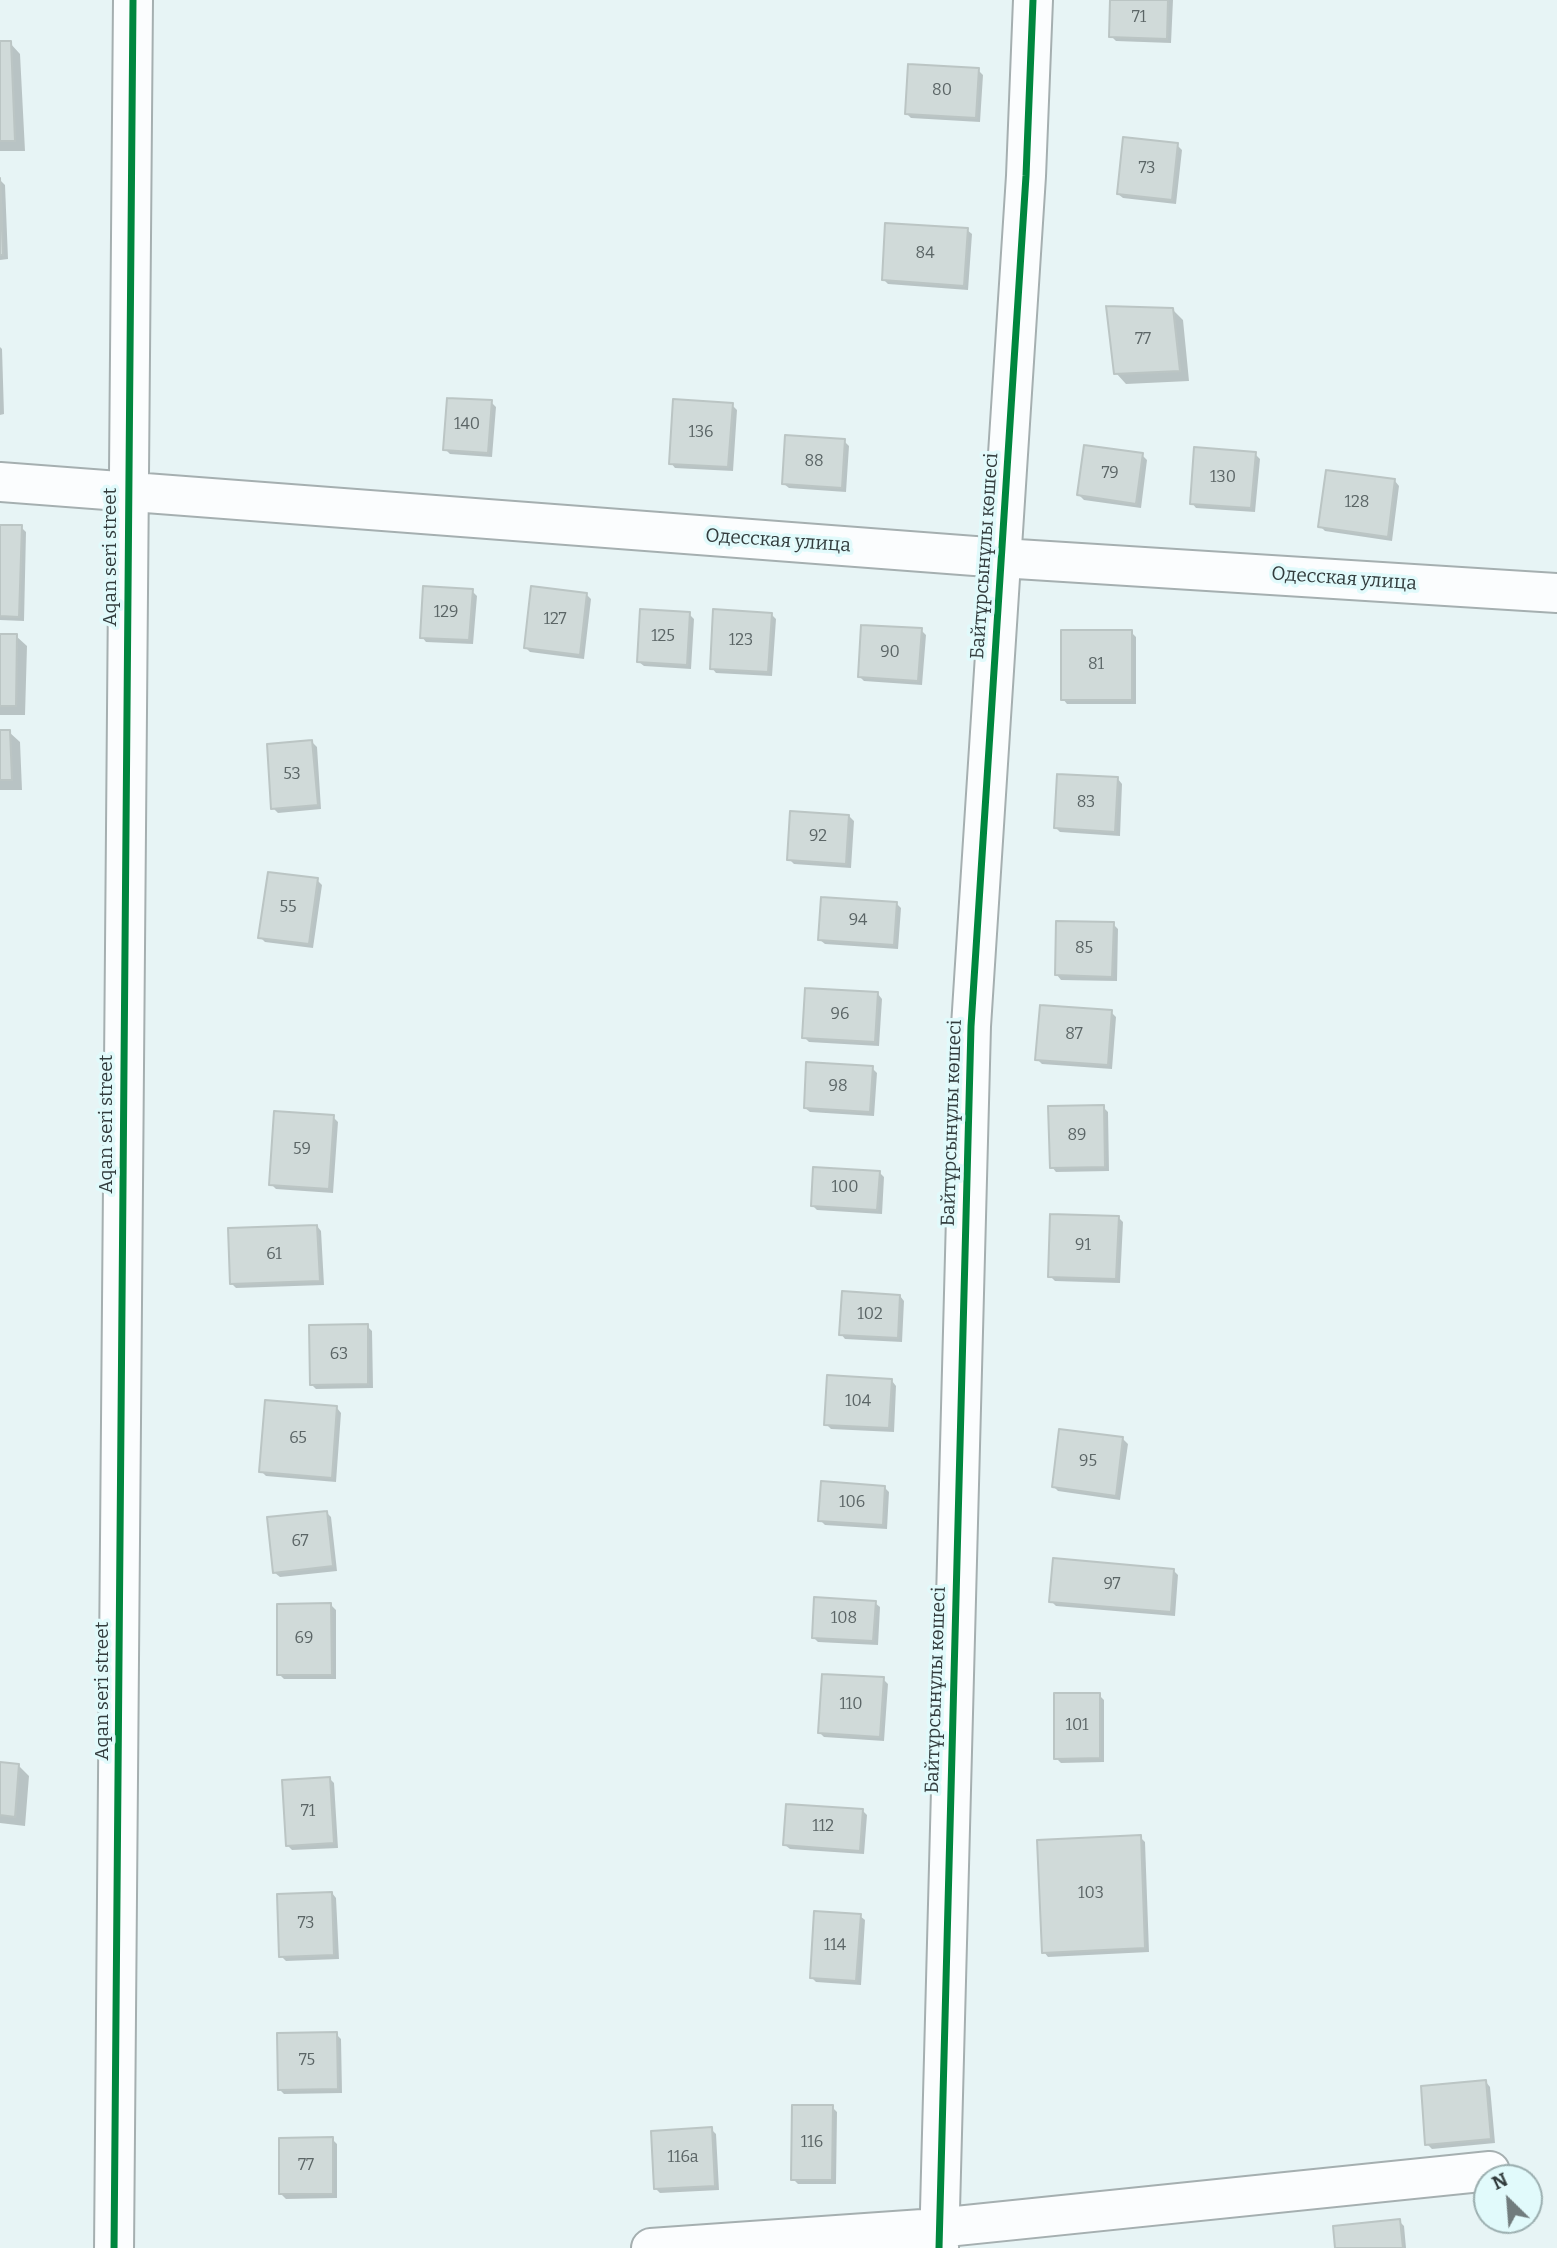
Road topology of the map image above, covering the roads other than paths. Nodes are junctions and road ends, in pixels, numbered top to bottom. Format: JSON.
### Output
{"nodes":[{"id":1,"x":133,"y":0,"type":"edge"},
{"id":2,"x":1033,"y":0,"type":"edge"},
{"id":3,"x":0,"y":482,"type":"edge"},
{"id":4,"x":127,"y":490,"type":"junction"},
{"id":5,"x":1001,"y":558,"type":"junction"},
{"id":6,"x":1557,"y":593,"type":"edge"},
{"id":7,"x":1473,"y":2173,"type":"edge"},
{"id":8,"x":938,"y":2238,"type":"edge"},
{"id":9,"x":114,"y":2248,"type":"edge"},
{"id":10,"x":651,"y":2248,"type":"edge"}],
"edges":[{"from":1,"to":4,"type":"street","name":"Aqan seri street"},
{"from":2,"to":5,"type":"street","name":"Байтұрсынұлы көшесі"},
{"from":3,"to":4,"type":"street","name":"Одесская улица"},
{"from":4,"to":5,"type":"street","name":"Одесская улица"},
{"from":4,"to":9,"type":"street","name":"Aqan seri street"},
{"from":5,"to":6,"type":"street","name":"Одесская улица"},
{"from":5,"to":8,"type":"street","name":"Байтұрсынұлы көшесі"},
{"from":7,"to":8,"type":"street"},
{"from":8,"to":10,"type":"street"}]}
